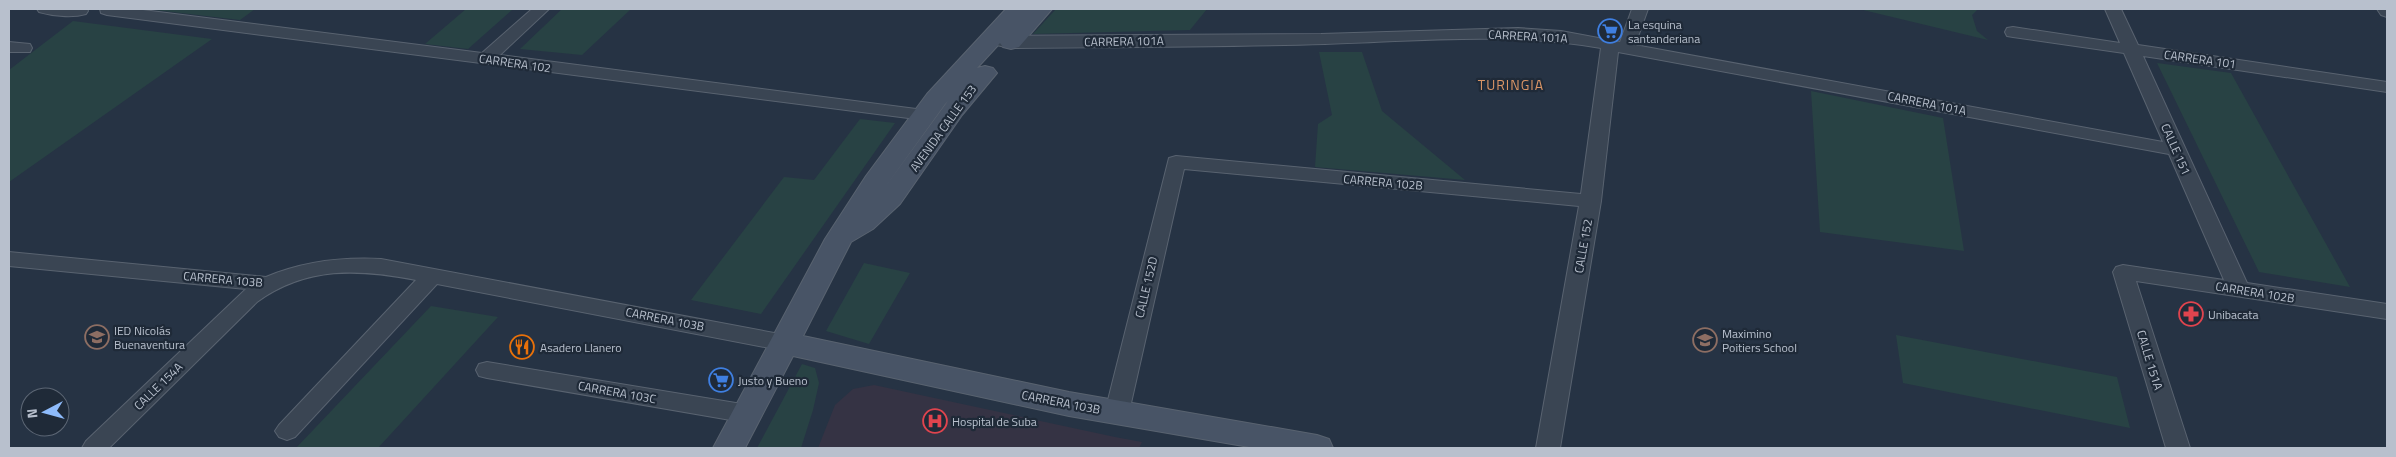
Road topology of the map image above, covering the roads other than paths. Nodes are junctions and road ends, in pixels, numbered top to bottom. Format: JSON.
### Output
{"nodes":[{"id":1,"x":45,"y":9,"type":"edge"},
{"id":2,"x":541,"y":9,"type":"edge"},
{"id":3,"x":1018,"y":9,"type":"edge"},
{"id":4,"x":1041,"y":9,"type":"edge"},
{"id":5,"x":1640,"y":9,"type":"edge"},
{"id":6,"x":2113,"y":9,"type":"edge"},
{"id":7,"x":2385,"y":9,"type":"edge"},
{"id":8,"x":107,"y":10,"type":"dead end"},
{"id":9,"x":80,"y":11,"type":"dead end"},
{"id":10,"x":2387,"y":12,"type":"edge"},
{"id":11,"x":2013,"y":32,"type":"dead end"},
{"id":12,"x":1000,"y":40,"type":"junction"},
{"id":13,"x":1618,"y":45,"type":"junction"},
{"id":14,"x":2132,"y":49,"type":"junction"},
{"id":15,"x":486,"y":59,"type":"junction"},
{"id":16,"x":2387,"y":86,"type":"edge"},
{"id":17,"x":924,"y":115,"type":"junction"},
{"id":18,"x":2177,"y":150,"type":"junction"},
{"id":19,"x":1176,"y":162,"type":"joint"},
{"id":20,"x":1591,"y":201,"type":"junction"},
{"id":21,"x":839,"y":239,"type":"junction"},
{"id":22,"x":9,"y":260,"type":"edge"},
{"id":23,"x":2123,"y":272,"type":"joint"},
{"id":24,"x":432,"y":275,"type":"junction"},
{"id":25,"x":268,"y":284,"type":"junction"},
{"id":26,"x":2240,"y":290,"type":"junction"},
{"id":27,"x":2387,"y":312,"type":"edge"},
{"id":28,"x":785,"y":343,"type":"junction"},
{"id":29,"x":487,"y":370,"type":"dead end"},
{"id":30,"x":1117,"y":412,"type":"junction"},
{"id":31,"x":748,"y":414,"type":"junction"},
{"id":32,"x":287,"y":431,"type":"dead end"},
{"id":33,"x":1281,"y":445,"type":"edge"},
{"id":34,"x":94,"y":448,"type":"edge"},
{"id":35,"x":729,"y":448,"type":"edge"},
{"id":36,"x":1317,"y":448,"type":"edge"},
{"id":37,"x":1548,"y":448,"type":"edge"},
{"id":38,"x":2178,"y":448,"type":"edge"}],
"edges":[{"from":1,"to":9,"type":"street"},
{"from":2,"to":15,"type":"street"},
{"from":3,"to":12,"type":"main road","name":"AVENIDA CALLE 153"},
{"from":4,"to":12,"type":"main road","name":"AVENIDA CALLE 153"},
{"from":5,"to":13,"type":"street","name":"CALLE 152"},
{"from":6,"to":14,"type":"street","name":"CALLE 151"},
{"from":7,"to":10,"type":"street"},
{"from":8,"to":15,"type":"street","name":"CARRERA 102"},
{"from":11,"to":14,"type":"street","name":"CARRERA 101"},
{"from":12,"to":13,"type":"street","name":"CARRERA 101A"},
{"from":12,"to":17,"type":"main road","name":"AVENIDA CALLE 153"},
{"from":12,"to":21,"type":"main road","name":"AVENIDA CALLE 153"},
{"from":13,"to":18,"type":"street","name":"CARRERA 101A"},
{"from":13,"to":20,"type":"street","name":"CALLE 152"},
{"from":14,"to":16,"type":"street","name":"CARRERA 101"},
{"from":14,"to":18,"type":"street","name":"CALLE 151"},
{"from":15,"to":17,"type":"street","name":"CARRERA 102"},
{"from":17,"to":21,"type":"main road","name":"AVENIDA CALLE 153"},
{"from":18,"to":26,"type":"street","name":"CALLE 151"},
{"from":19,"to":20,"type":"street","name":"CARRERA 102B"},
{"from":19,"to":30,"type":"street","name":"CALLE 152D"},
{"from":20,"to":37,"type":"street","name":"CALLE 152"},
{"from":21,"to":28,"type":"main road","name":"AVENIDA CALLE 153"},
{"from":22,"to":25,"type":"street","name":"CARRERA 103B"},
{"from":23,"to":26,"type":"street","name":"CARRERA 102B"},
{"from":23,"to":38,"type":"street","name":"CALLE 151A"},
{"from":24,"to":25,"type":"street","name":"CARRERA 103B"},
{"from":24,"to":28,"type":"street","name":"CARRERA 103B"},
{"from":24,"to":32,"type":"street"},
{"from":25,"to":34,"type":"street","name":"CALLE 154A"},
{"from":26,"to":27,"type":"street","name":"CARRERA 102B"},
{"from":28,"to":30,"type":"main road","name":"CARRERA 103B"},
{"from":28,"to":31,"type":"main road","name":"AVENIDA CALLE 153"},
{"from":29,"to":31,"type":"street","name":"CARRERA 103C"},
{"from":30,"to":33,"type":"main road","name":"CARRERA 103B"},
{"from":31,"to":35,"type":"main road","name":"AVENIDA CALLE 153"},
{"from":33,"to":36,"type":"main road","name":"CARRERA 103B"}]}
